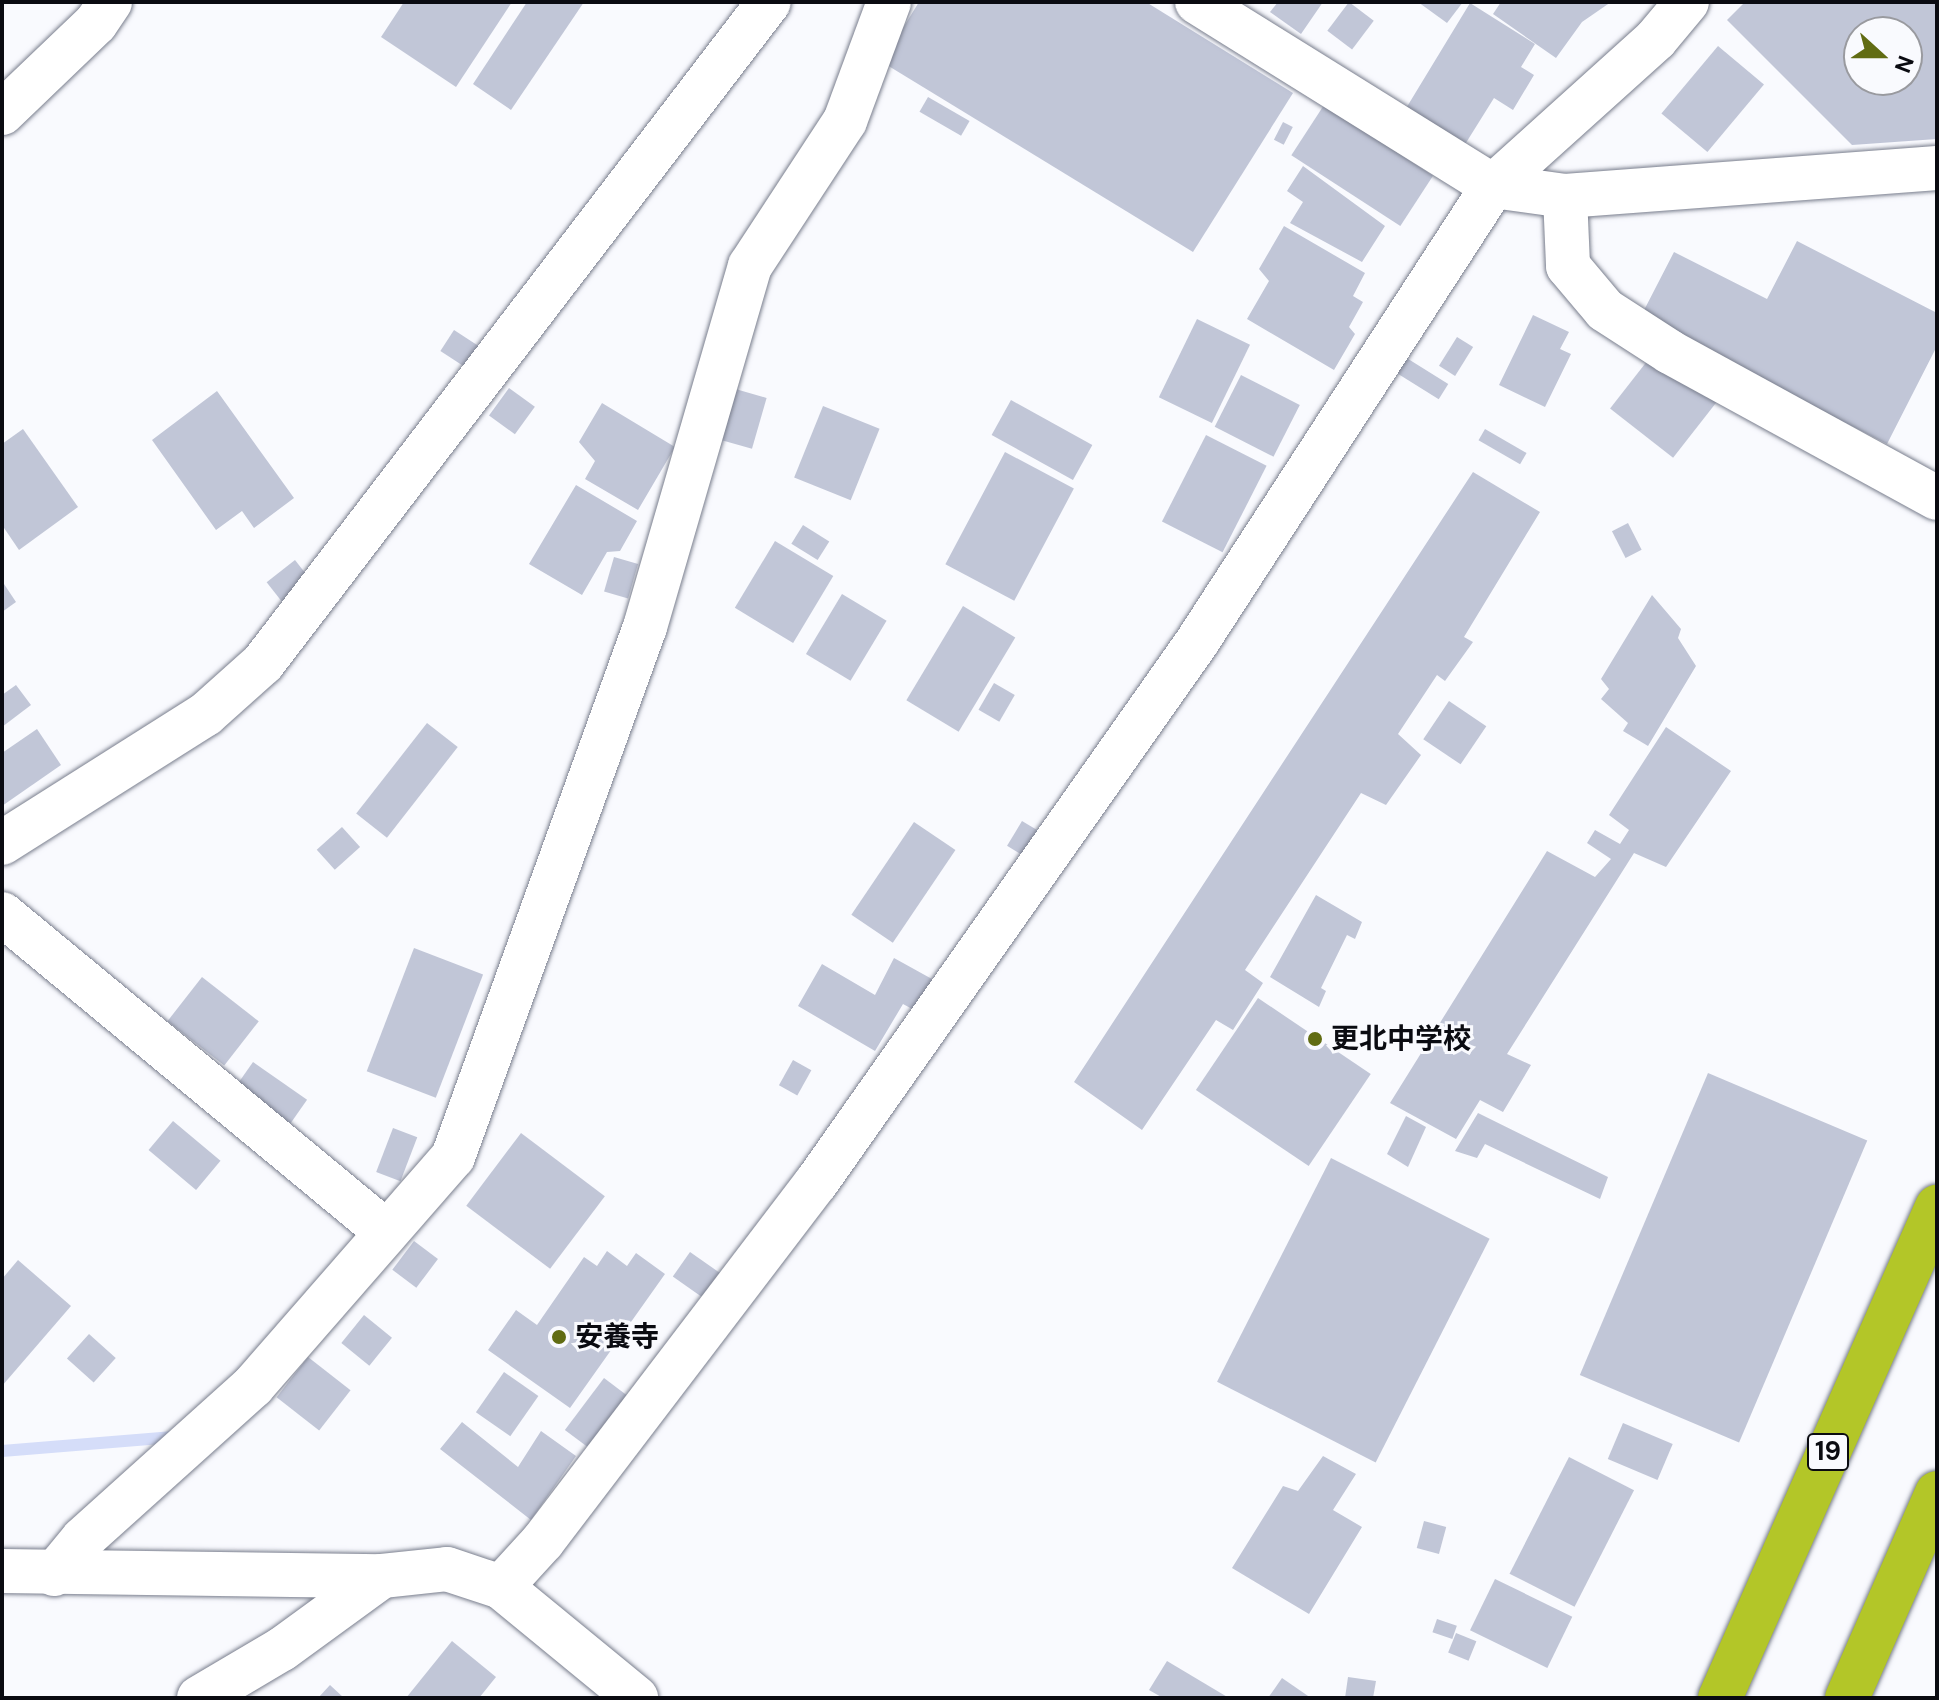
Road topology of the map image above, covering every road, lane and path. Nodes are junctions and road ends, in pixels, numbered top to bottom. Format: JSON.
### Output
{"nodes":[{"id":1,"x":110,"y":2,"type":"edge"},
{"id":2,"x":769,"y":2,"type":"edge"},
{"id":3,"x":889,"y":2,"type":"edge"},
{"id":4,"x":1197,"y":2,"type":"edge"},
{"id":5,"x":1687,"y":2,"type":"edge"},
{"id":6,"x":2,"y":113,"type":"edge"},
{"id":7,"x":1937,"y":168,"type":"edge"},
{"id":8,"x":1493,"y":186,"type":"junction"},
{"id":9,"x":1565,"y":196,"type":"junction"},
{"id":10,"x":1937,"y":498,"type":"edge"},
{"id":11,"x":2,"y":843,"type":"edge"},
{"id":12,"x":2,"y":914,"type":"edge"},
{"id":13,"x":1937,"y":1207,"type":"edge"},
{"id":14,"x":386,"y":1232,"type":"junction"},
{"id":15,"x":1937,"y":1493,"type":"edge"},
{"id":16,"x":2,"y":1571,"type":"edge"},
{"id":17,"x":54,"y":1574,"type":"junction"},
{"id":18,"x":382,"y":1576,"type":"junction"},
{"id":19,"x":501,"y":1587,"type":"junction"},
{"id":20,"x":199,"y":1698,"type":"edge"},
{"id":21,"x":636,"y":1698,"type":"edge"},
{"id":22,"x":1720,"y":1698,"type":"edge"},
{"id":23,"x":1847,"y":1698,"type":"edge"}],
"edges":[{"from":1,"to":6,"type":"street"},
{"from":2,"to":11,"type":"street"},
{"from":3,"to":14,"type":"street"},
{"from":4,"to":8,"type":"street"},
{"from":5,"to":8,"type":"street"},
{"from":7,"to":9,"type":"street"},
{"from":8,"to":9,"type":"street"},
{"from":8,"to":19,"type":"street"},
{"from":9,"to":10,"type":"street"},
{"from":12,"to":14,"type":"street"},
{"from":13,"to":22,"type":"highway","number":"19"},
{"from":14,"to":17,"type":"street"},
{"from":15,"to":23,"type":"highway"},
{"from":16,"to":17,"type":"street"},
{"from":17,"to":18,"type":"street"},
{"from":18,"to":19,"type":"street"},
{"from":18,"to":20,"type":"street"},
{"from":19,"to":21,"type":"street"}]}
